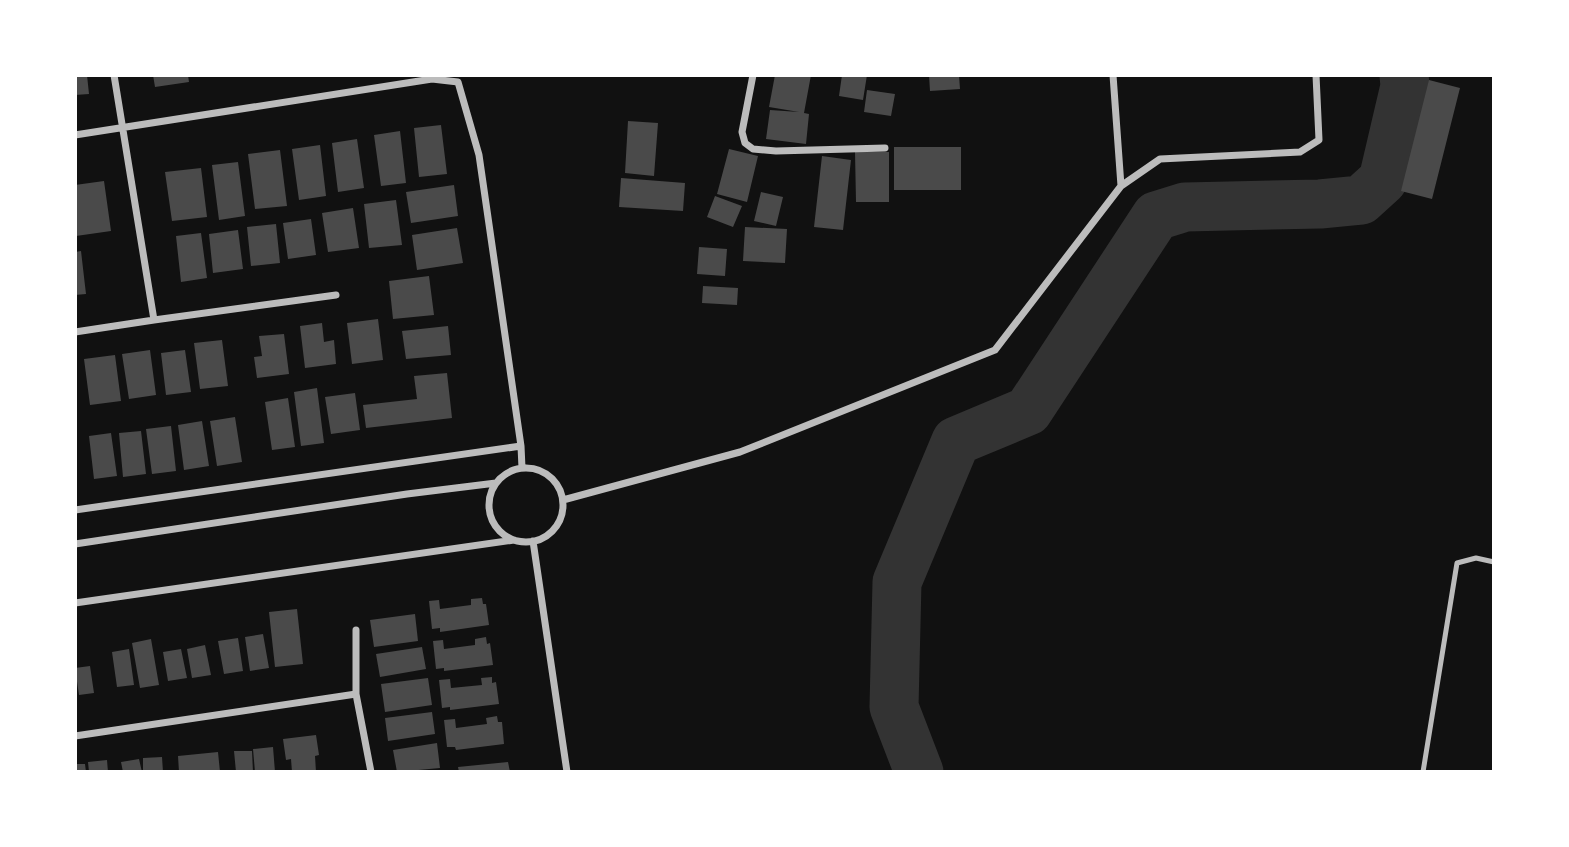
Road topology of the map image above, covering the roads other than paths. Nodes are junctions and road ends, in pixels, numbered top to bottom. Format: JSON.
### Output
{"nodes":[{"id":1,"x":114,"y":75,"type":"edge"},
{"id":2,"x":753,"y":75,"type":"edge"},
{"id":3,"x":1113,"y":75,"type":"edge"},
{"id":4,"x":1316,"y":75,"type":"edge"},
{"id":5,"x":121,"y":127,"type":"junction"},
{"id":6,"x":75,"y":135,"type":"edge"},
{"id":7,"x":886,"y":148,"type":"dead end"},
{"id":8,"x":1121,"y":186,"type":"junction"},
{"id":9,"x":336,"y":295,"type":"dead end"},
{"id":10,"x":154,"y":320,"type":"junction"},
{"id":11,"x":75,"y":332,"type":"edge"},
{"id":12,"x":521,"y":446,"type":"junction"},
{"id":13,"x":522,"y":468,"type":"junction"},
{"id":14,"x":496,"y":483,"type":"junction"},
{"id":15,"x":563,"y":500,"type":"junction"},
{"id":16,"x":75,"y":510,"type":"edge"},
{"id":17,"x":514,"y":540,"type":"junction"},
{"id":18,"x":533,"y":541,"type":"junction"},
{"id":19,"x":75,"y":544,"type":"edge"},
{"id":20,"x":1494,"y":562,"type":"edge"},
{"id":21,"x":75,"y":603,"type":"edge"},
{"id":22,"x":356,"y":630,"type":"dead end"},
{"id":23,"x":356,"y":694,"type":"junction"},
{"id":24,"x":75,"y":736,"type":"edge"},
{"id":25,"x":371,"y":772,"type":"edge"},
{"id":26,"x":567,"y":772,"type":"edge"},
{"id":27,"x":1423,"y":772,"type":"edge"}],
"edges":[{"from":1,"to":5,"type":"street"},
{"from":2,"to":7,"type":"street"},
{"from":3,"to":8,"type":"street"},
{"from":4,"to":8,"type":"street"},
{"from":5,"to":6,"type":"street"},
{"from":5,"to":10,"type":"street"},
{"from":5,"to":12,"type":"street"},
{"from":8,"to":15,"type":"street"},
{"from":9,"to":10,"type":"street"},
{"from":10,"to":11,"type":"street"},
{"from":12,"to":13,"type":"street"},
{"from":12,"to":16,"type":"street"},
{"from":13,"to":14,"type":"street"},
{"from":13,"to":15,"type":"street"},
{"from":14,"to":17,"type":"street"},
{"from":14,"to":19,"type":"street"},
{"from":15,"to":18,"type":"street"},
{"from":17,"to":18,"type":"street"},
{"from":17,"to":21,"type":"street"},
{"from":18,"to":26,"type":"street"},
{"from":20,"to":27,"type":"lane"},
{"from":22,"to":23,"type":"street"},
{"from":23,"to":24,"type":"street"},
{"from":23,"to":25,"type":"street"}]}
